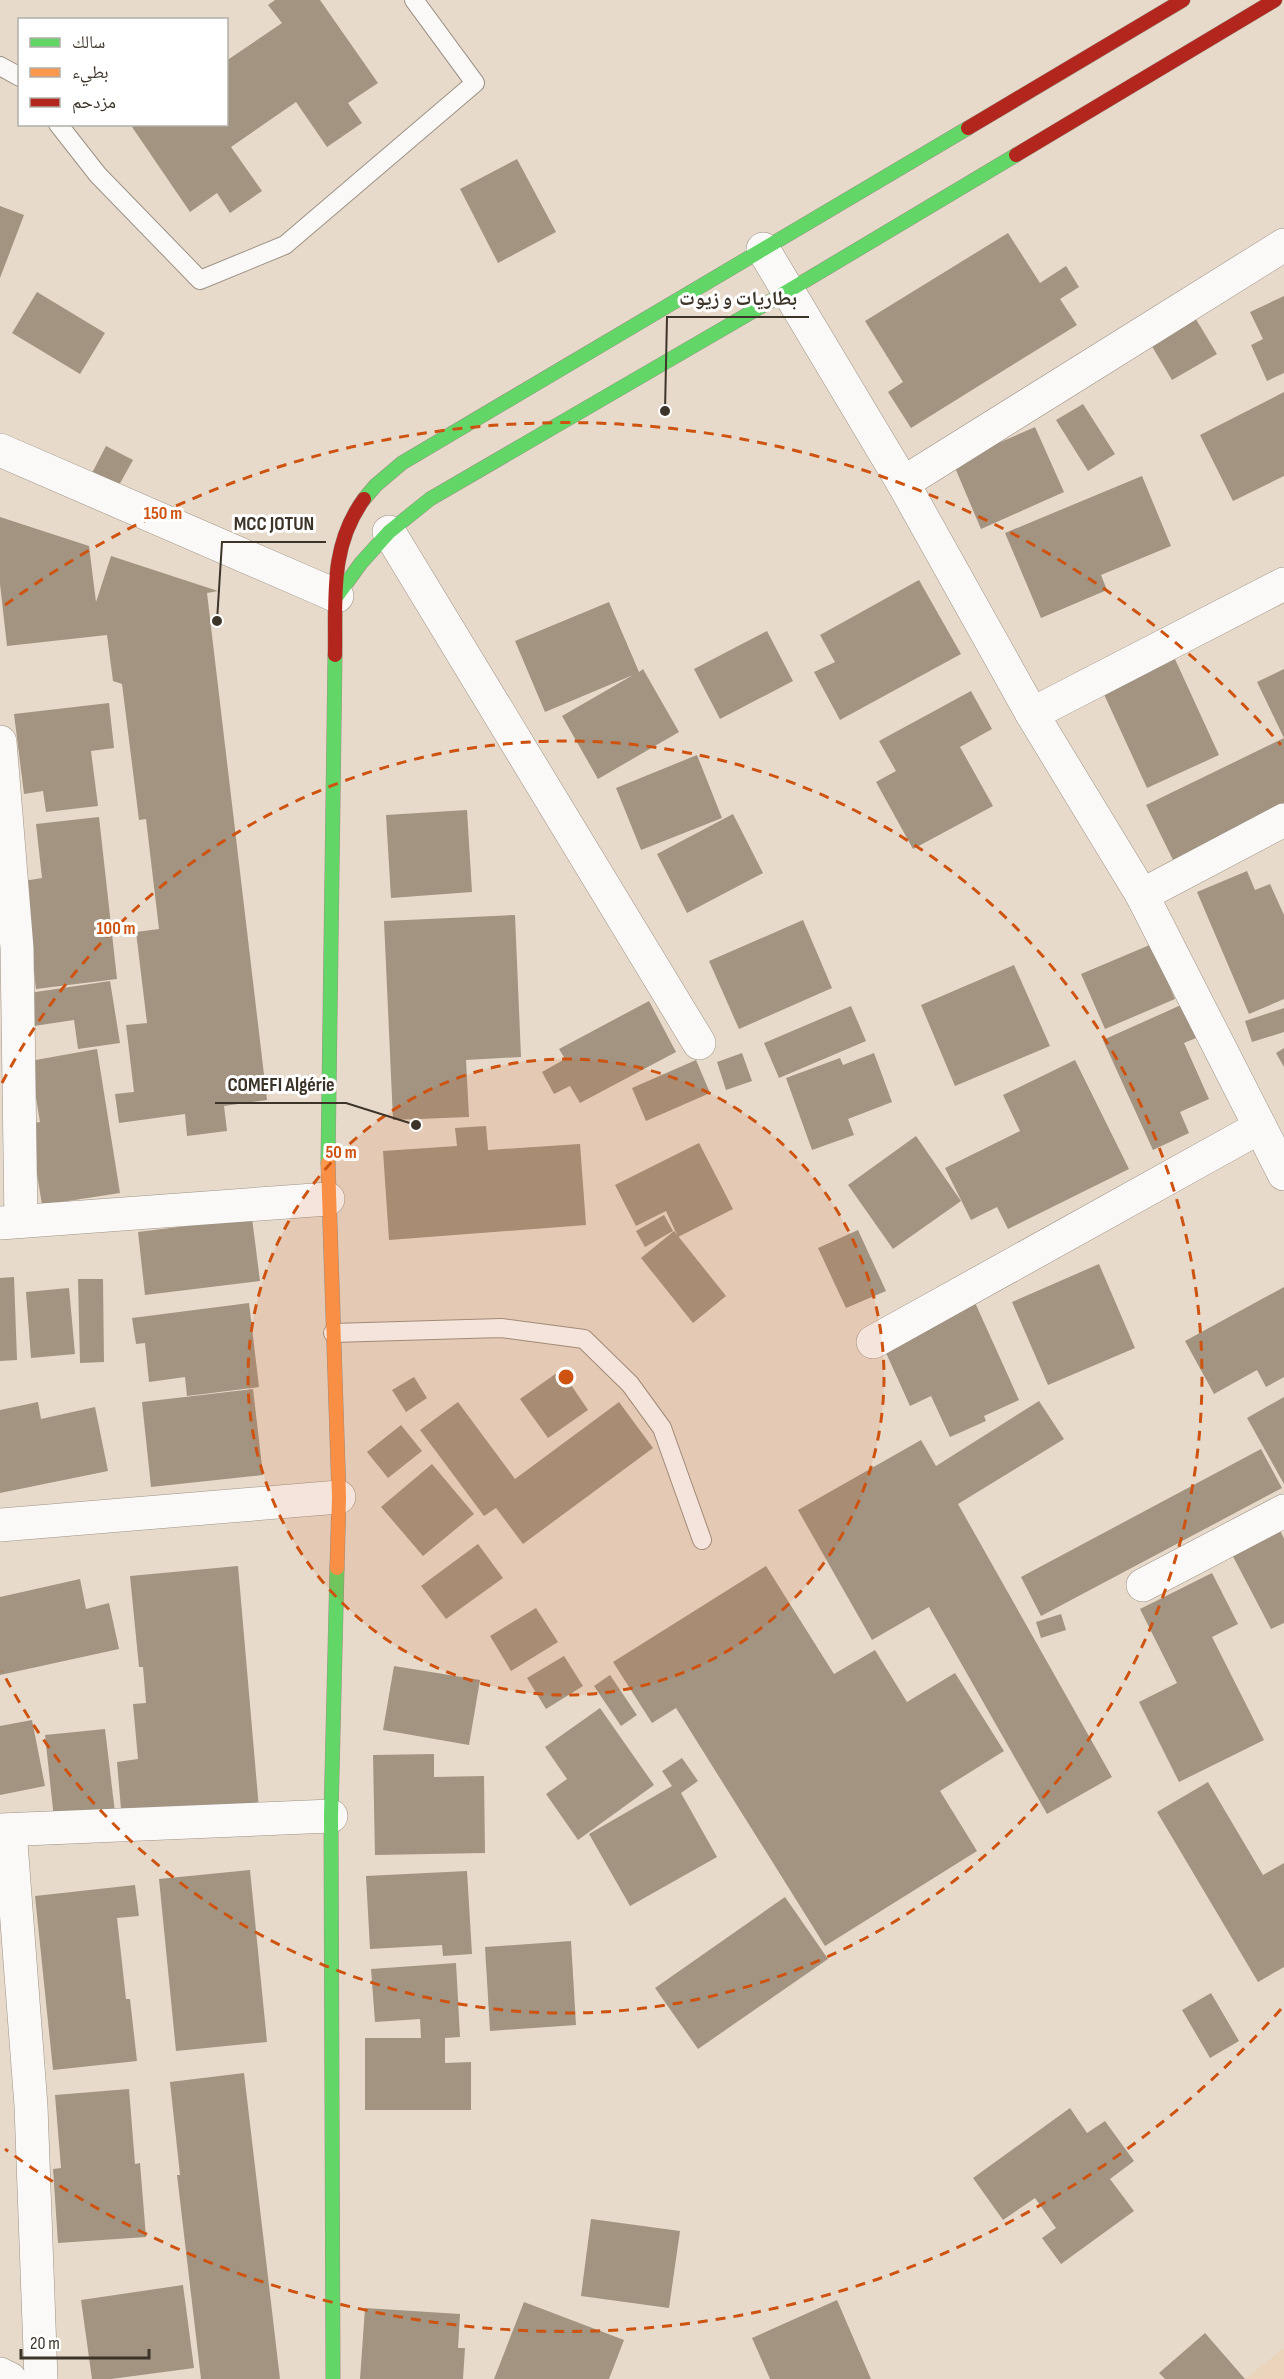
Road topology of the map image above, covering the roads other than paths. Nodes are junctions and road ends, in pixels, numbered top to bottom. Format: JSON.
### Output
{"nodes":[{"id":1,"x":414,"y":0,"type":"edge"},
{"id":2,"x":1183,"y":0,"type":"edge"},
{"id":3,"x":1275,"y":0,"type":"edge"},
{"id":4,"x":0,"y":66,"type":"edge"},
{"id":5,"x":18,"y":76,"type":"edge"},
{"id":6,"x":60,"y":126,"type":"edge"},
{"id":7,"x":1284,"y":246,"type":"edge"},
{"id":8,"x":763,"y":249,"type":"junction"},
{"id":9,"x":788,"y":291,"type":"junction"},
{"id":10,"x":0,"y":450,"type":"edge"},
{"id":11,"x":903,"y":483,"type":"junction"},
{"id":12,"x":389,"y":532,"type":"junction"},
{"id":13,"x":1284,"y":584,"type":"edge"},
{"id":14,"x":337,"y":596,"type":"junction"},
{"id":15,"x":1032,"y":714,"type":"junction"},
{"id":16,"x":0,"y":741,"type":"edge"},
{"id":17,"x":1284,"y":820,"type":"edge"},
{"id":18,"x":1142,"y":895,"type":"junction"},
{"id":19,"x":699,"y":1043,"type":"dead end"},
{"id":20,"x":1275,"y":1150,"type":"edge"},
{"id":21,"x":328,"y":1199,"type":"junction"},
{"id":22,"x":10,"y":1222,"type":"edge"},
{"id":23,"x":333,"y":1333,"type":"junction"},
{"id":24,"x":873,"y":1342,"type":"dead end"},
{"id":25,"x":339,"y":1497,"type":"junction"},
{"id":26,"x":1284,"y":1511,"type":"edge"},
{"id":27,"x":0,"y":1525,"type":"edge"},
{"id":28,"x":702,"y":1540,"type":"dead end"},
{"id":29,"x":1143,"y":1585,"type":"dead end"},
{"id":30,"x":331,"y":1816,"type":"junction"},
{"id":31,"x":5,"y":1830,"type":"edge"},
{"id":32,"x":0,"y":2374,"type":"edge"},
{"id":33,"x":10,"y":2379,"type":"edge"},
{"id":34,"x":41,"y":2379,"type":"edge"},
{"id":35,"x":333,"y":2379,"type":"edge"}],
"edges":[{"from":1,"to":6,"type":"lane"},
{"from":2,"to":8,"type":"main road"},
{"from":3,"to":9,"type":"main road"},
{"from":4,"to":5,"type":"lane"},
{"from":7,"to":11,"type":"street"},
{"from":8,"to":9,"type":"street"},
{"from":8,"to":14,"type":"main road"},
{"from":9,"to":11,"type":"street"},
{"from":9,"to":12,"type":"main road"},
{"from":10,"to":14,"type":"street"},
{"from":11,"to":15,"type":"street"},
{"from":12,"to":14,"type":"main road"},
{"from":12,"to":19,"type":"street"},
{"from":13,"to":15,"type":"street"},
{"from":14,"to":21,"type":"main road"},
{"from":15,"to":18,"type":"street"},
{"from":16,"to":22,"type":"street"},
{"from":17,"to":18,"type":"street"},
{"from":18,"to":20,"type":"street"},
{"from":20,"to":24,"type":"street"},
{"from":21,"to":22,"type":"street"},
{"from":21,"to":23,"type":"main road"},
{"from":23,"to":25,"type":"main road"},
{"from":23,"to":28,"type":"lane"},
{"from":25,"to":27,"type":"street"},
{"from":25,"to":30,"type":"main road"},
{"from":26,"to":29,"type":"street"},
{"from":30,"to":31,"type":"street"},
{"from":30,"to":35,"type":"main road"},
{"from":31,"to":34,"type":"street"},
{"from":32,"to":33,"type":"street"}]}
